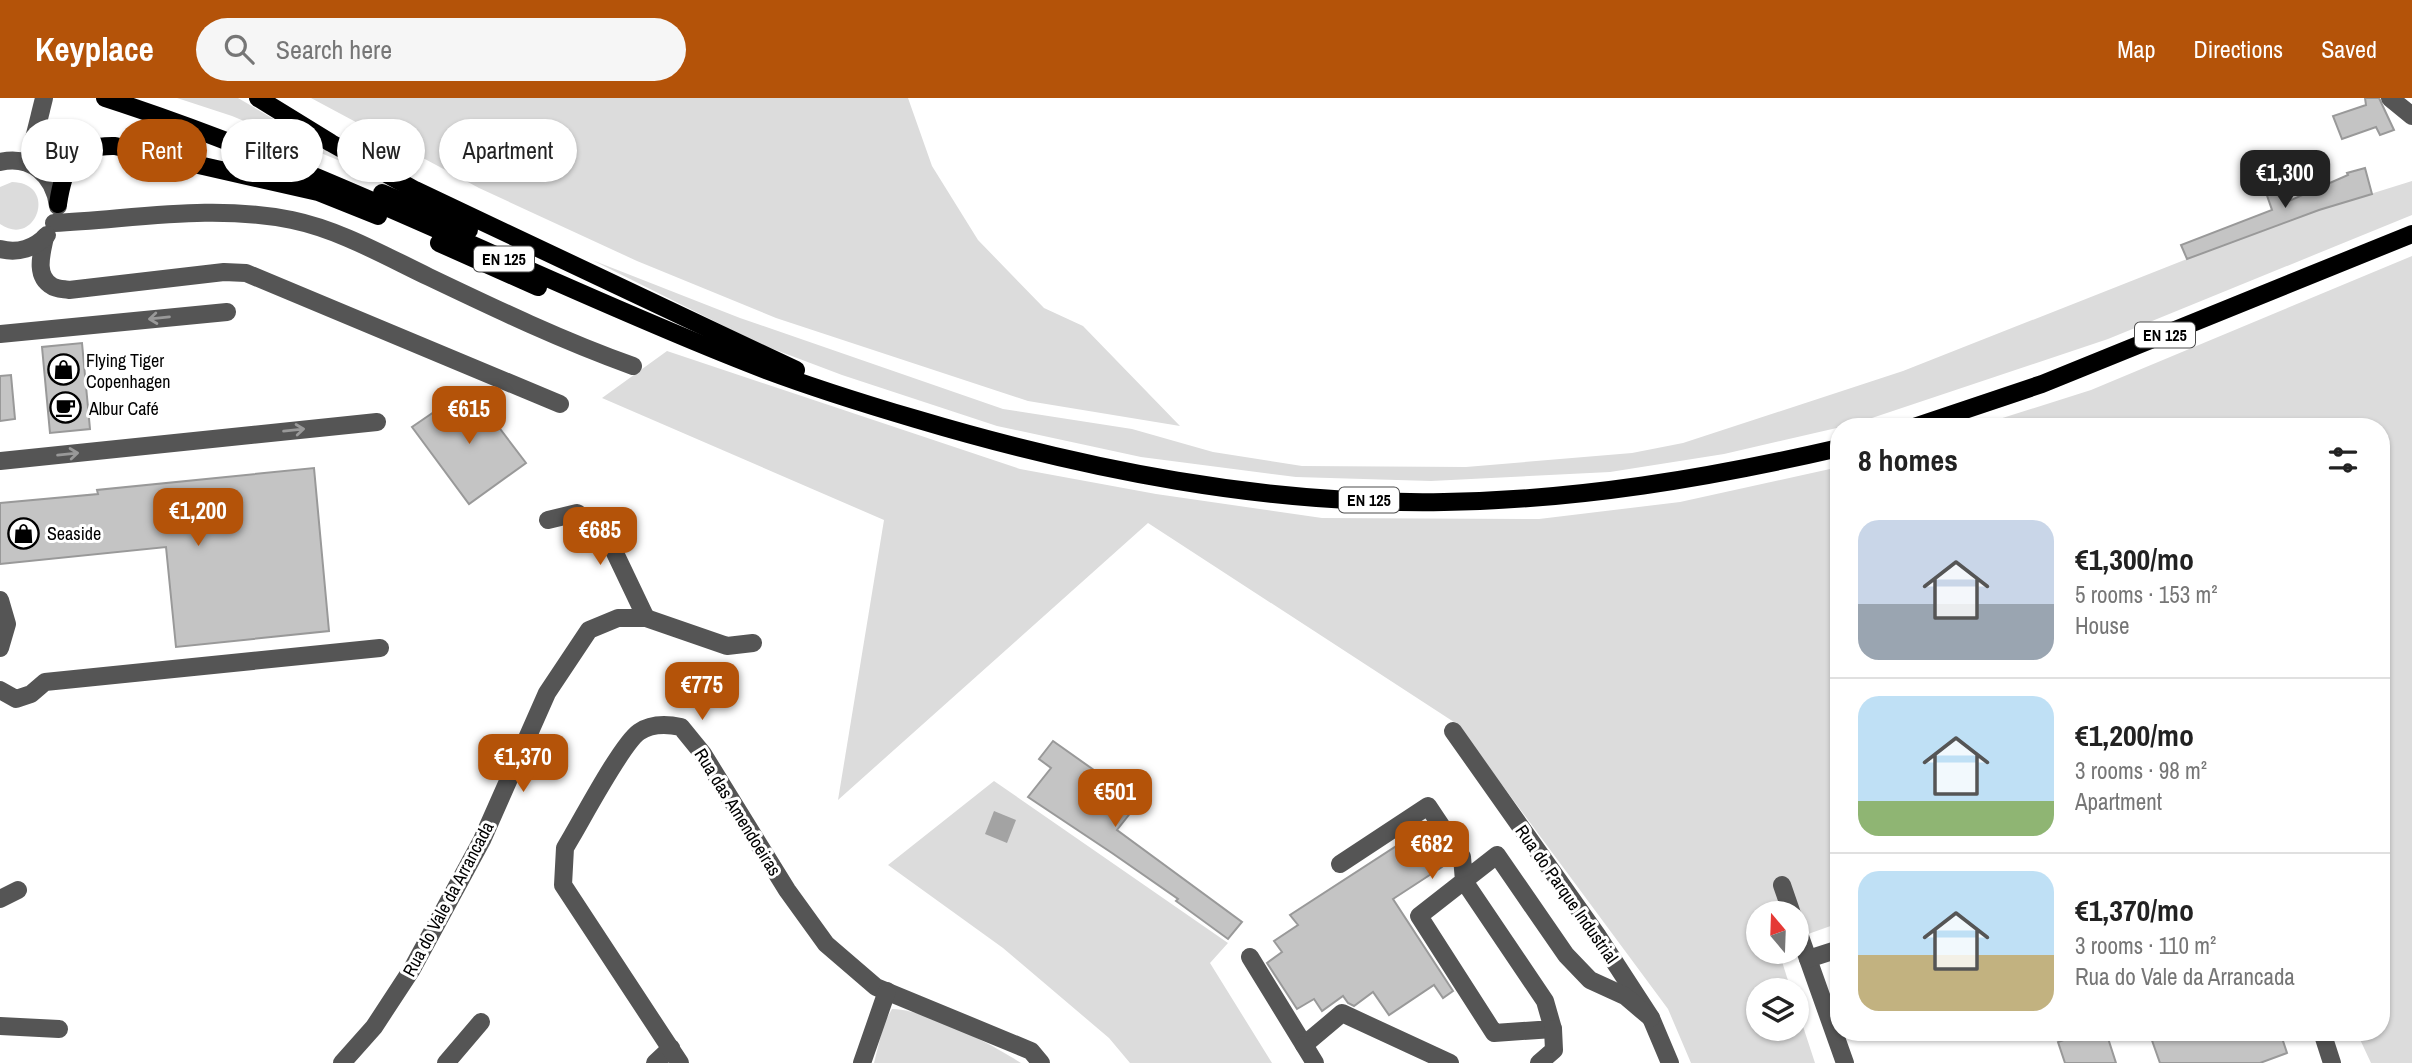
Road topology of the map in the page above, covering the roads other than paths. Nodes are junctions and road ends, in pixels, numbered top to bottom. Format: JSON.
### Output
{"nodes":[{"id":1,"x":44,"y":98,"type":"edge"},
{"id":2,"x":106,"y":98,"type":"edge"},
{"id":3,"x":138,"y":98,"type":"edge"},
{"id":4,"x":258,"y":98,"type":"edge"},
{"id":5,"x":2390,"y":98,"type":"edge"},
{"id":6,"x":2412,"y":116,"type":"edge"},
{"id":7,"x":39,"y":119,"type":"edge"},
{"id":8,"x":21,"y":161,"type":"edge"},
{"id":9,"x":0,"y":162,"type":"edge"},
{"id":10,"x":50,"y":182,"type":"edge"},
{"id":11,"x":58,"y":204,"type":"junction"},
{"id":12,"x":50,"y":230,"type":"junction"},
{"id":13,"x":2412,"y":234,"type":"edge"},
{"id":14,"x":0,"y":249,"type":"edge"},
{"id":15,"x":227,"y":312,"type":"dead end"},
{"id":16,"x":0,"y":334,"type":"edge"},
{"id":17,"x":633,"y":366,"type":"dead end"},
{"id":18,"x":818,"y":386,"type":"junction"},
{"id":19,"x":560,"y":404,"type":"dead end"},
{"id":20,"x":1941,"y":418,"type":"edge"},
{"id":21,"x":377,"y":422,"type":"dead end"},
{"id":22,"x":1830,"y":451,"type":"edge"},
{"id":23,"x":0,"y":461,"type":"edge"},
{"id":24,"x":548,"y":520,"type":"dead end"},
{"id":25,"x":0,"y":600,"type":"edge"},
{"id":26,"x":646,"y":618,"type":"junction"},
{"id":27,"x":753,"y":643,"type":"dead end"},
{"id":28,"x":0,"y":648,"type":"edge"},
{"id":29,"x":380,"y":648,"type":"dead end"},
{"id":30,"x":0,"y":690,"type":"edge"},
{"id":31,"x":1453,"y":731,"type":"dead end"},
{"id":32,"x":1340,"y":864,"type":"dead end"},
{"id":33,"x":1464,"y":881,"type":"junction"},
{"id":34,"x":1782,"y":885,"type":"dead end"},
{"id":35,"x":18,"y":890,"type":"dead end"},
{"id":36,"x":0,"y":899,"type":"edge"},
{"id":37,"x":1788,"y":901,"type":"edge"},
{"id":38,"x":1830,"y":951,"type":"edge"},
{"id":39,"x":1250,"y":957,"type":"dead end"},
{"id":40,"x":1810,"y":958,"type":"edge"},
{"id":41,"x":1810,"y":964,"type":"edge"},
{"id":42,"x":887,"y":991,"type":"junction"},
{"id":43,"x":1651,"y":1018,"type":"junction"},
{"id":44,"x":481,"y":1023,"type":"dead end"},
{"id":45,"x":1830,"y":1023,"type":"edge"},
{"id":46,"x":0,"y":1026,"type":"edge"},
{"id":47,"x":59,"y":1029,"type":"dead end"},
{"id":48,"x":1553,"y":1029,"type":"junction"},
{"id":49,"x":1836,"y":1041,"type":"edge"},
{"id":50,"x":2325,"y":1041,"type":"edge"},
{"id":51,"x":1304,"y":1045,"type":"junction"},
{"id":52,"x":676,"y":1056,"type":"edge"},
{"id":53,"x":342,"y":1063,"type":"edge"},
{"id":54,"x":446,"y":1063,"type":"edge"},
{"id":55,"x":655,"y":1063,"type":"edge"},
{"id":56,"x":862,"y":1063,"type":"edge"},
{"id":57,"x":1041,"y":1063,"type":"edge"},
{"id":58,"x":1315,"y":1063,"type":"edge"},
{"id":59,"x":1450,"y":1063,"type":"edge"},
{"id":60,"x":1539,"y":1063,"type":"edge"},
{"id":61,"x":1670,"y":1063,"type":"edge"},
{"id":62,"x":1844,"y":1063,"type":"edge"},
{"id":63,"x":2332,"y":1063,"type":"edge"}],
"edges":[{"from":1,"to":7,"type":"street"},
{"from":2,"to":18,"type":"main road","number":"EN 125"},
{"from":3,"to":18,"type":"main road","number":"EN 125"},
{"from":4,"to":18,"type":"main road"},
{"from":5,"to":6,"type":"street"},
{"from":8,"to":9,"type":"street"},
{"from":10,"to":11,"type":"street"},
{"from":11,"to":12,"type":"street"},
{"from":11,"to":18,"type":"main road"},
{"from":12,"to":14,"type":"street"},
{"from":12,"to":17,"type":"street"},
{"from":12,"to":19,"type":"street"},
{"from":13,"to":20,"type":"main road","number":"EN 125"},
{"from":15,"to":16,"type":"street","one_way":true},
{"from":18,"to":22,"type":"main road","number":"EN 125"},
{"from":23,"to":21,"type":"street","one_way":true},
{"from":24,"to":26,"type":"street"},
{"from":25,"to":28,"type":"street"},
{"from":26,"to":27,"type":"street","name":"Rua do Vale da Arrancada"},
{"from":26,"to":53,"type":"street","name":"Rua do Vale da Arrancada"},
{"from":29,"to":30,"type":"street"},
{"from":31,"to":43,"type":"street","name":"Rua do Parque Industrial"},
{"from":32,"to":33,"type":"street"},
{"from":33,"to":43,"type":"street"},
{"from":33,"to":48,"type":"street"},
{"from":33,"to":48,"type":"street"},
{"from":34,"to":37,"type":"street"},
{"from":35,"to":36,"type":"street"},
{"from":38,"to":40,"type":"street"},
{"from":39,"to":51,"type":"street"},
{"from":41,"to":45,"type":"street"},
{"from":42,"to":52,"type":"street","name":"Rua das Amendoeiras"},
{"from":42,"to":56,"type":"street"},
{"from":42,"to":57,"type":"street","name":"Rua das Amendoeiras"},
{"from":43,"to":61,"type":"street","name":"Rua do Parque Industrial"},
{"from":44,"to":54,"type":"street"},
{"from":46,"to":47,"type":"street"},
{"from":48,"to":60,"type":"street"},
{"from":49,"to":62,"type":"street"},
{"from":50,"to":63,"type":"street"},
{"from":51,"to":58,"type":"street"},
{"from":51,"to":59,"type":"street"},
{"from":52,"to":55,"type":"street"}]}
